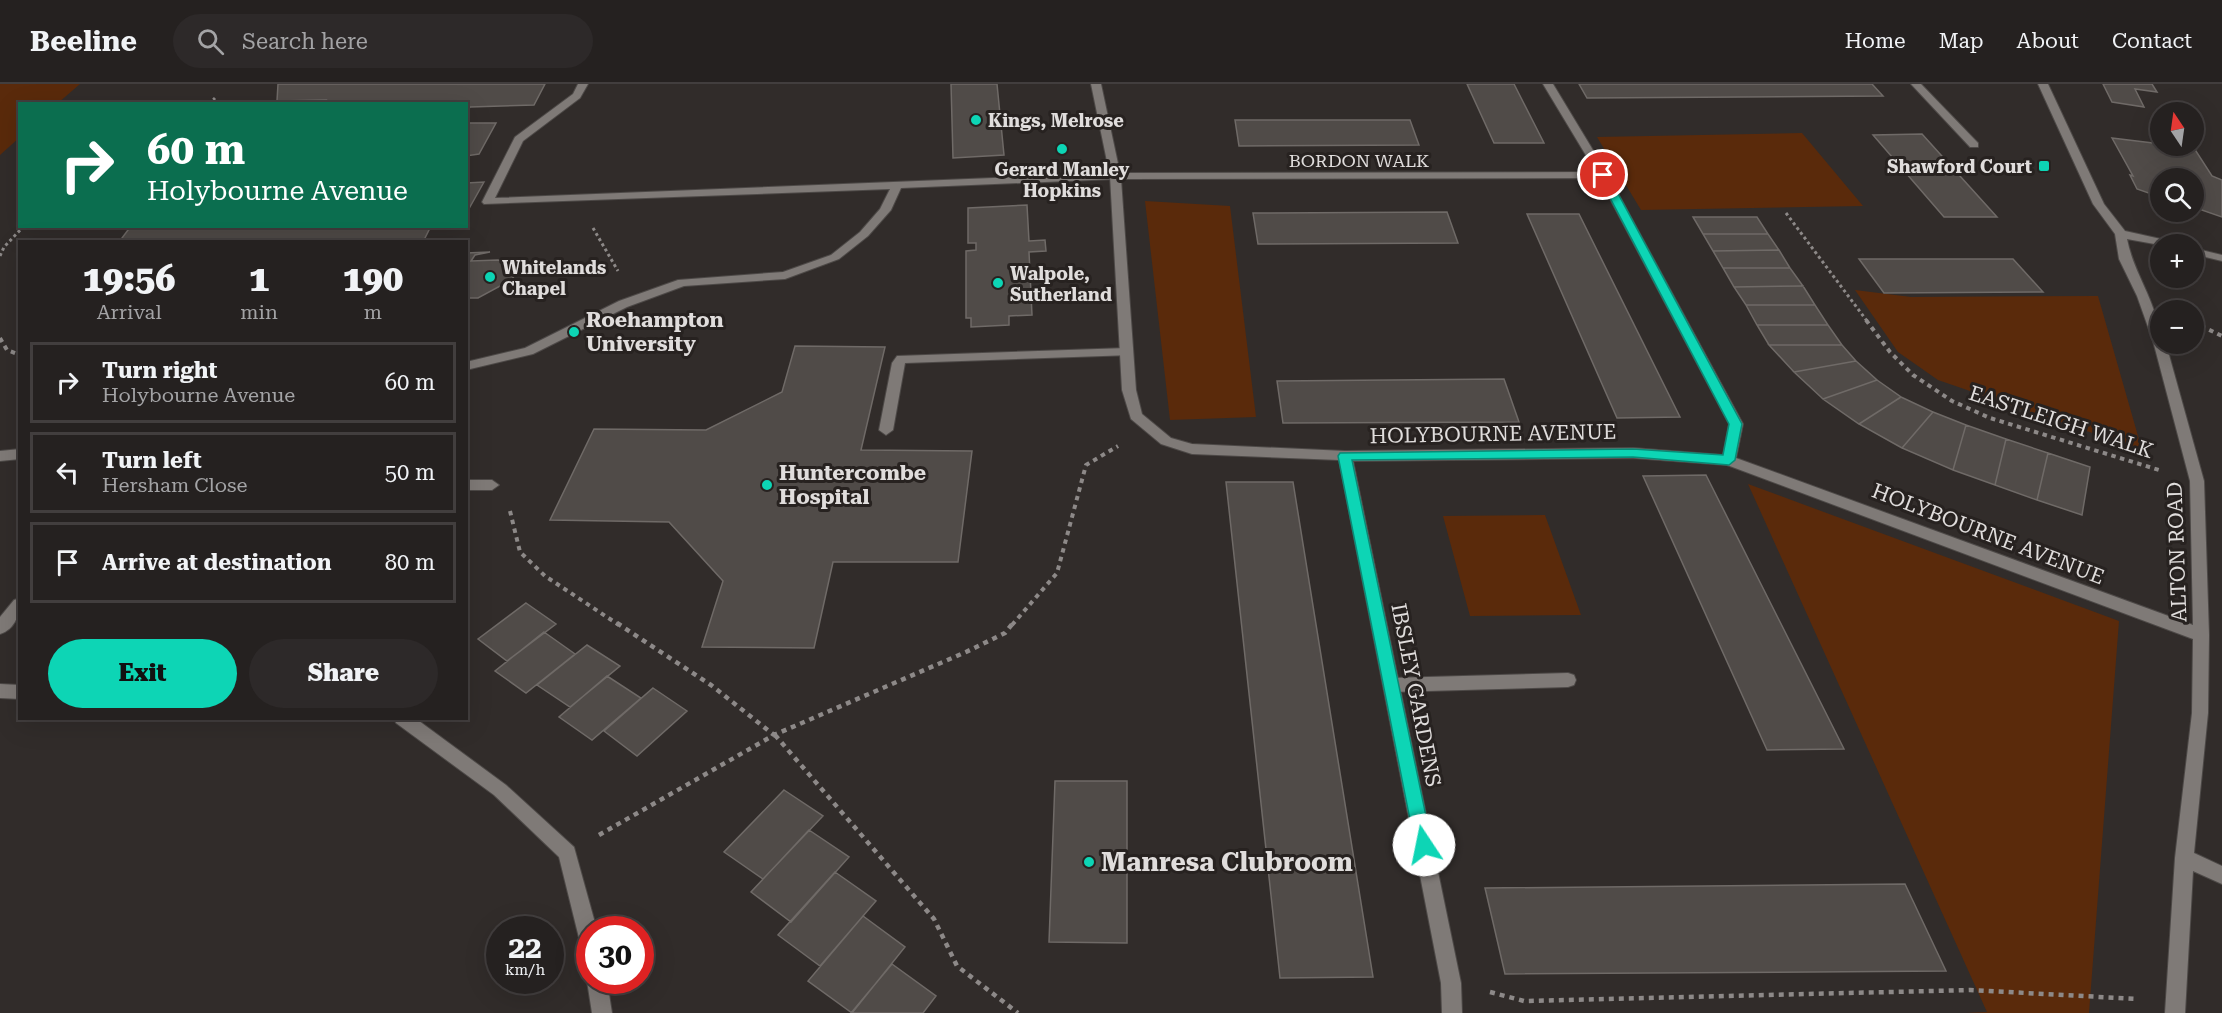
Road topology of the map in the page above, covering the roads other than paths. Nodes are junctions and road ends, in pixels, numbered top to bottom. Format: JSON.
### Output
{"nodes":[{"id":1,"x":584,"y":84,"type":"edge"},
{"id":2,"x":1096,"y":84,"type":"edge"},
{"id":3,"x":1548,"y":84,"type":"edge"},
{"id":4,"x":1916,"y":84,"type":"edge"},
{"id":5,"x":2041,"y":84,"type":"edge"},
{"id":6,"x":1974,"y":145,"type":"dead end"},
{"id":7,"x":1603,"y":175,"type":"junction"},
{"id":8,"x":1115,"y":176,"type":"junction"},
{"id":9,"x":897,"y":186,"type":"junction"},
{"id":10,"x":2121,"y":234,"type":"junction"},
{"id":11,"x":2150,"y":240,"type":"edge"},
{"id":12,"x":2204,"y":254,"type":"edge"},
{"id":13,"x":2222,"y":258,"type":"edge"},
{"id":14,"x":1126,"y":352,"type":"junction"},
{"id":15,"x":468,"y":366,"type":"edge"},
{"id":16,"x":886,"y":430,"type":"dead end"},
{"id":17,"x":18,"y":454,"type":"edge"},
{"id":18,"x":0,"y":456,"type":"edge"},
{"id":19,"x":1345,"y":456,"type":"junction"},
{"id":20,"x":1729,"y":460,"type":"junction"},
{"id":21,"x":468,"y":485,"type":"edge"},
{"id":22,"x":492,"y":485,"type":"road end"},
{"id":23,"x":18,"y":606,"type":"edge"},
{"id":24,"x":0,"y":628,"type":"edge"},
{"id":25,"x":2201,"y":635,"type":"junction"},
{"id":26,"x":1568,"y":680,"type":"dead end"},
{"id":27,"x":1391,"y":685,"type":"junction"},
{"id":28,"x":0,"y":691,"type":"edge"},
{"id":29,"x":18,"y":692,"type":"edge"},
{"id":30,"x":405,"y":720,"type":"edge"},
{"id":31,"x":2184,"y":858,"type":"junction"},
{"id":32,"x":2222,"y":875,"type":"edge"},
{"id":33,"x":583,"y":916,"type":"edge"},
{"id":34,"x":599,"y":994,"type":"edge"},
{"id":35,"x":2175,"y":1007,"type":"edge"},
{"id":36,"x":602,"y":1013,"type":"edge"},
{"id":37,"x":1452,"y":1013,"type":"edge"}],
"edges":[{"from":1,"to":9,"type":"street","name":"BORDON WALK"},
{"from":2,"to":8,"type":"street","name":"HOLYBOURNE AVENUE"},
{"from":3,"to":7,"type":"street"},
{"from":4,"to":6,"type":"street"},
{"from":5,"to":10,"type":"street","name":"ALTON ROAD"},
{"from":7,"to":8,"type":"street","name":"BORDON WALK"},
{"from":7,"to":20,"type":"street"},
{"from":8,"to":9,"type":"street","name":"BORDON WALK"},
{"from":8,"to":14,"type":"street","name":"HOLYBOURNE AVENUE"},
{"from":9,"to":15,"type":"street"},
{"from":10,"to":11,"type":"street"},
{"from":10,"to":25,"type":"street","name":"ALTON ROAD"},
{"from":12,"to":13,"type":"street"},
{"from":14,"to":16,"type":"street"},
{"from":14,"to":19,"type":"street","name":"HOLYBOURNE AVENUE"},
{"from":17,"to":18,"type":"street"},
{"from":19,"to":20,"type":"street","name":"HOLYBOURNE AVENUE"},
{"from":19,"to":27,"type":"street","name":"IBSLEY GARDENS"},
{"from":20,"to":25,"type":"street","name":"HOLYBOURNE AVENUE"},
{"from":21,"to":22,"type":"street"},
{"from":23,"to":24,"type":"street"},
{"from":25,"to":31,"type":"street","name":"ALTON ROAD"},
{"from":26,"to":27,"type":"street"},
{"from":27,"to":37,"type":"street","name":"IBSLEY GARDENS"},
{"from":28,"to":29,"type":"street"},
{"from":30,"to":33,"type":"street"},
{"from":31,"to":32,"type":"street"},
{"from":31,"to":35,"type":"street","name":"ALTON ROAD"},
{"from":34,"to":36,"type":"street"}]}
